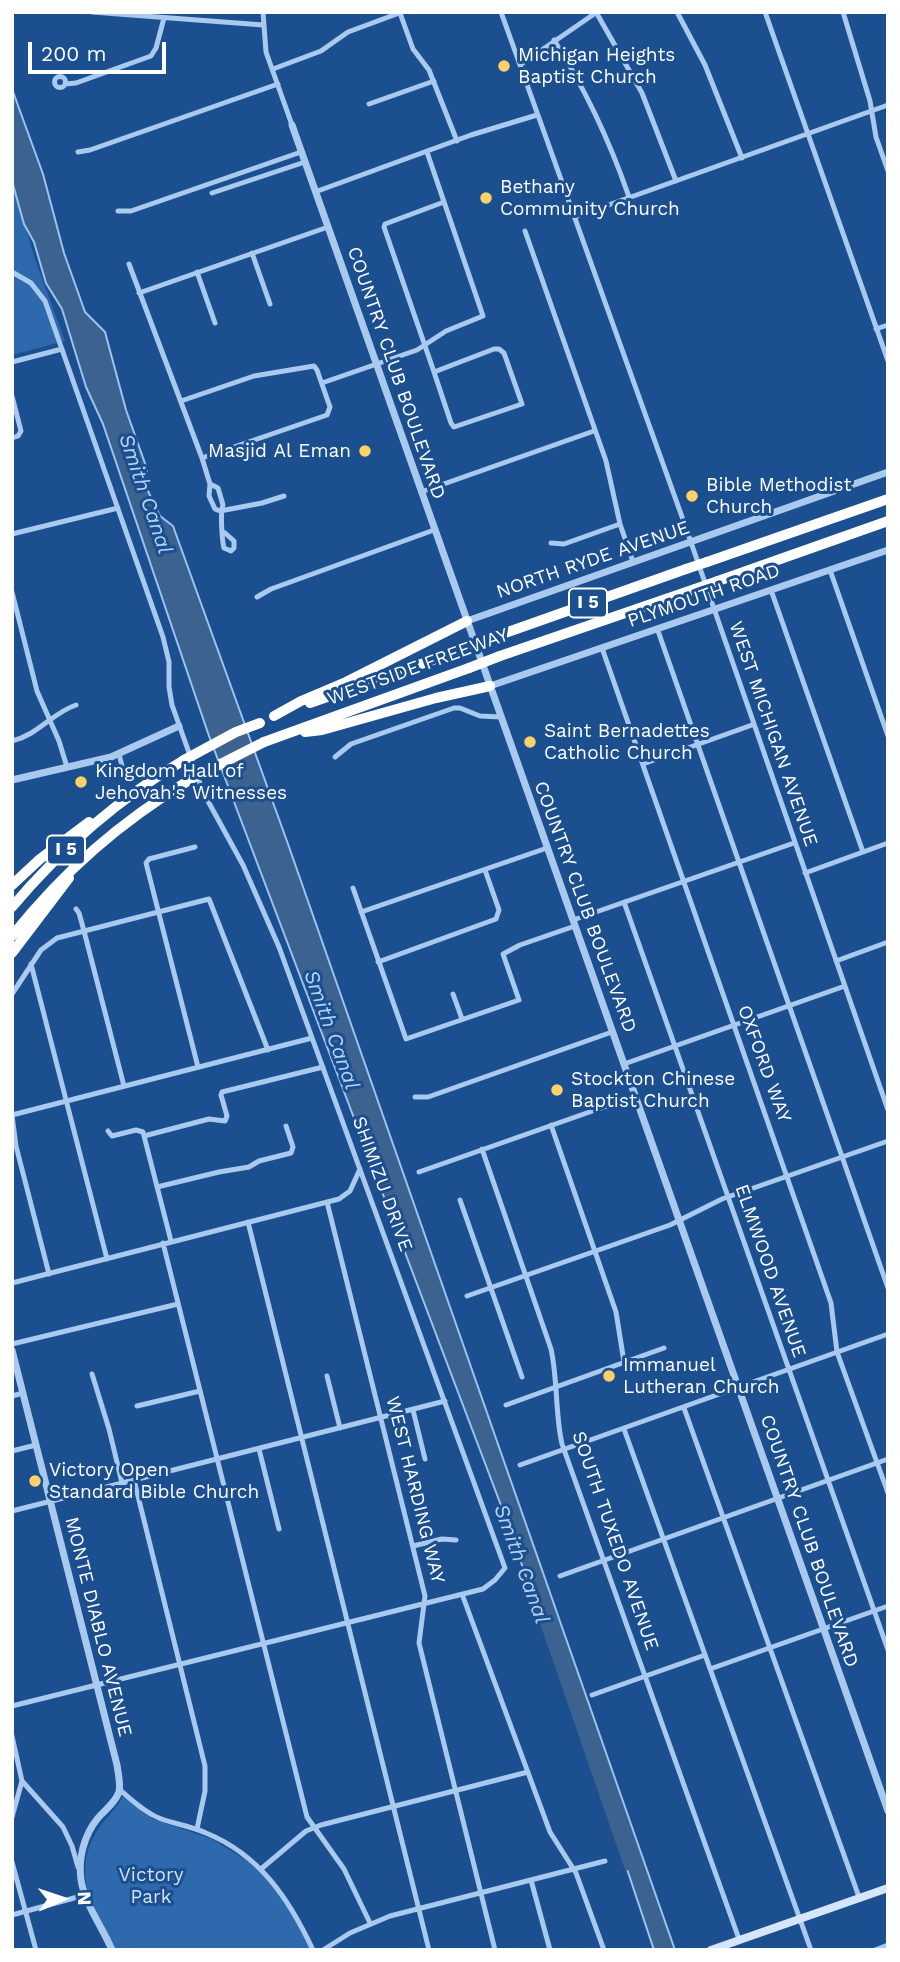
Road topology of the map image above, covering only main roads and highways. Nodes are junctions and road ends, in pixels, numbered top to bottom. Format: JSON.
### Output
{"nodes":[{"id":1,"x":888,"y":499,"type":"edge"},
{"id":2,"x":888,"y":521,"type":"edge"},
{"id":3,"x":467,"y":621,"type":"road end"},
{"id":4,"x":490,"y":686,"type":"road end"},
{"id":5,"x":274,"y":716,"type":"junction"},
{"id":6,"x":287,"y":734,"type":"junction"},
{"id":7,"x":125,"y":799,"type":"junction"},
{"id":8,"x":90,"y":852,"type":"junction"},
{"id":9,"x":12,"y":885,"type":"edge"},
{"id":10,"x":12,"y":907,"type":"edge"},
{"id":11,"x":12,"y":936,"type":"edge"},
{"id":12,"x":12,"y":953,"type":"edge"},
{"id":13,"x":888,"y":1888,"type":"edge"},
{"id":14,"x":713,"y":1949,"type":"edge"}],
"edges":[{"from":1,"to":5,"type":"highway","name":"WESTSIDE FREEWAY","number":"I 5","bridge":true},
{"from":2,"to":6,"type":"highway","name":"WESTSIDE FREEWAY","number":"I 5","bridge":true},
{"from":3,"to":5,"type":"highway"},
{"from":4,"to":6,"type":"highway"},
{"from":5,"to":7,"type":"highway","name":"WESTSIDE FREEWAY","number":"I 5","bridge":true},
{"from":6,"to":8,"type":"highway","name":"WESTSIDE FREEWAY","number":"I 5","bridge":true},
{"from":7,"to":9,"type":"highway"},
{"from":7,"to":10,"type":"highway","name":"WESTSIDE FREEWAY","number":"I 5"},
{"from":8,"to":11,"type":"highway","name":"WESTSIDE FREEWAY","number":"I 5"},
{"from":8,"to":12,"type":"highway"},
{"from":13,"to":14,"type":"main road"}]}
